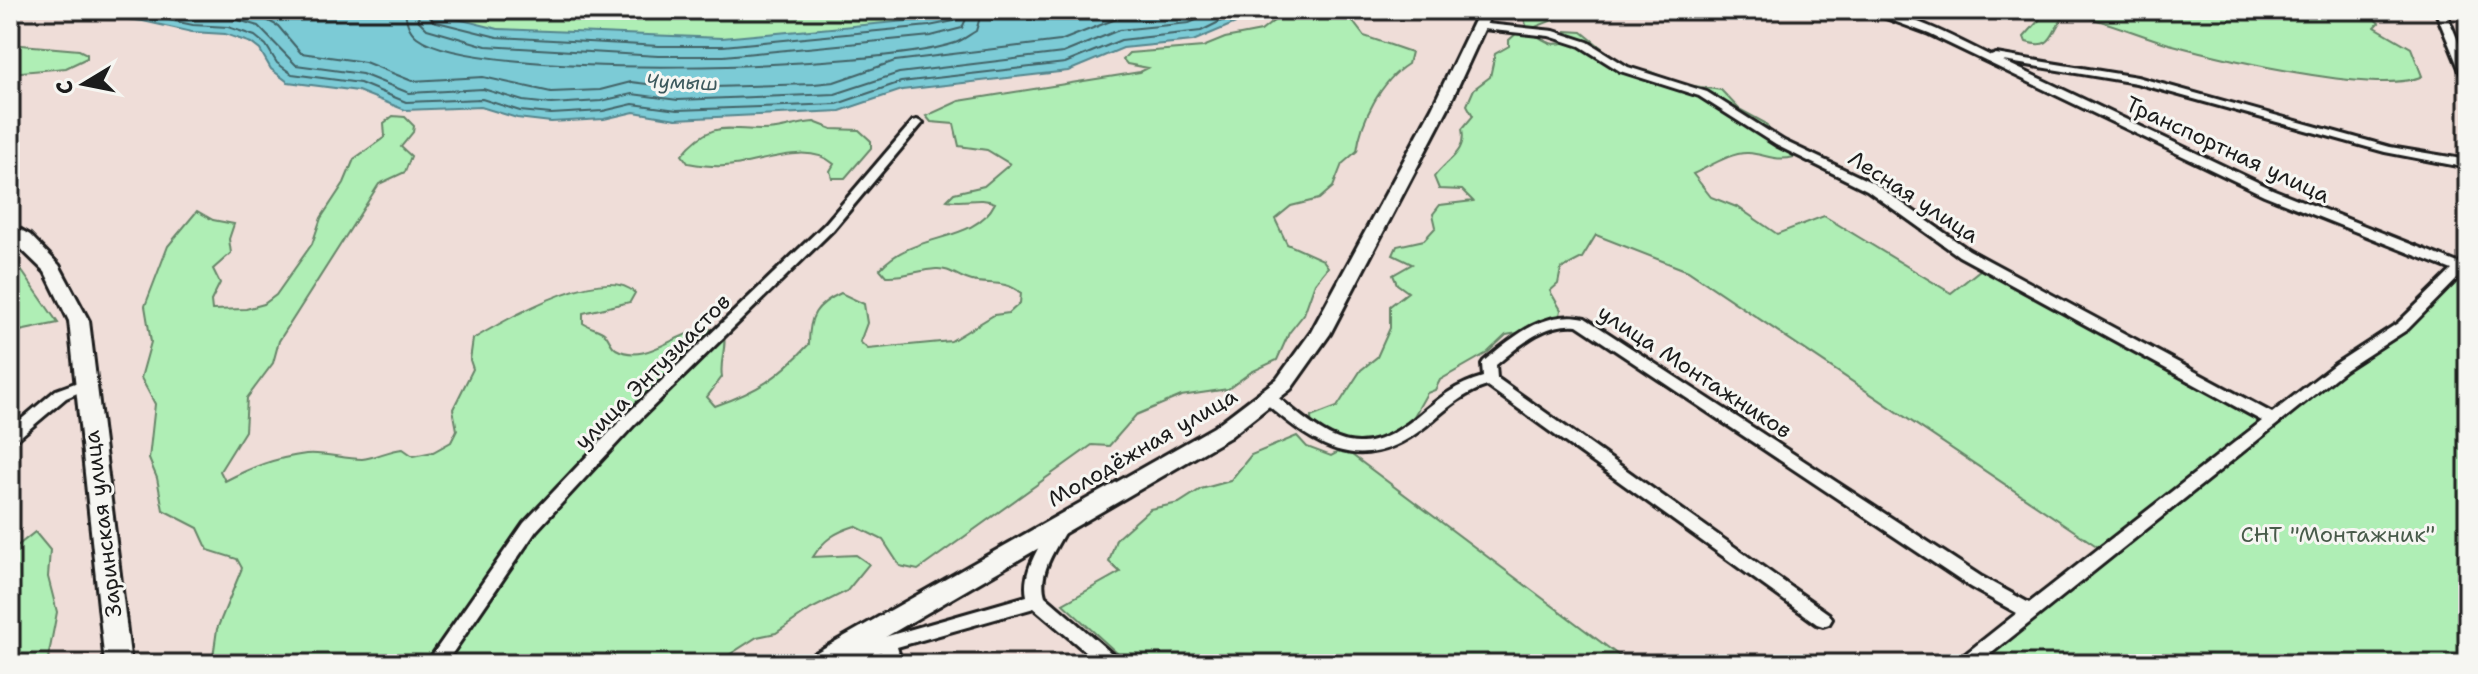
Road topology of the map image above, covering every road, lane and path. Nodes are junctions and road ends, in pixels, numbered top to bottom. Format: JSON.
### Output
{"nodes":[{"id":1,"x":1869,"y":10,"type":"edge"},
{"id":2,"x":2440,"y":10,"type":"edge"},
{"id":3,"x":1482,"y":18,"type":"edge"},
{"id":4,"x":1983,"y":55,"type":"junction"},
{"id":5,"x":2468,"y":78,"type":"edge"},
{"id":6,"x":917,"y":123,"type":"dead end"},
{"id":7,"x":2468,"y":164,"type":"edge"},
{"id":8,"x":10,"y":229,"type":"edge"},
{"id":9,"x":2465,"y":265,"type":"edge"},
{"id":10,"x":1490,"y":380,"type":"junction"},
{"id":11,"x":86,"y":384,"type":"junction"},
{"id":12,"x":1269,"y":398,"type":"junction"},
{"id":13,"x":2273,"y":420,"type":"junction"},
{"id":14,"x":10,"y":437,"type":"edge"},
{"id":15,"x":1061,"y":523,"type":"junction"},
{"id":16,"x":1037,"y":600,"type":"junction"},
{"id":17,"x":2030,"y":612,"type":"junction"},
{"id":18,"x":1823,"y":619,"type":"dead end"},
{"id":19,"x":887,"y":644,"type":"junction"},
{"id":20,"x":820,"y":662,"type":"edge"},
{"id":21,"x":118,"y":664,"type":"edge"},
{"id":22,"x":435,"y":664,"type":"edge"},
{"id":23,"x":893,"y":664,"type":"edge"},
{"id":24,"x":1112,"y":664,"type":"edge"},
{"id":25,"x":1965,"y":664,"type":"edge"}],
"edges":[{"from":1,"to":4,"type":"street","name":"Транспортная улица"},
{"from":2,"to":5,"type":"street"},
{"from":3,"to":12,"type":"street","name":"Молодёжная улица"},
{"from":3,"to":13,"type":"street","name":"Лесная улица"},
{"from":4,"to":7,"type":"street","name":"Транспортная улица"},
{"from":4,"to":9,"type":"street","name":"Транспортная улица"},
{"from":6,"to":22,"type":"street","name":"улица Энтузиастов"},
{"from":8,"to":11,"type":"street","name":"Заринская улица"},
{"from":9,"to":13,"type":"street"},
{"from":10,"to":12,"type":"street"},
{"from":10,"to":17,"type":"street","name":"улица Монтажников"},
{"from":10,"to":18,"type":"street"},
{"from":11,"to":14,"type":"street"},
{"from":11,"to":21,"type":"street","name":"Заринская улица"},
{"from":12,"to":15,"type":"street","name":"Молодёжная улица"},
{"from":13,"to":17,"type":"street"},
{"from":15,"to":16,"type":"street"},
{"from":15,"to":20,"type":"street","name":"Молодёжная улица"},
{"from":16,"to":19,"type":"street"},
{"from":16,"to":24,"type":"street"},
{"from":17,"to":25,"type":"street"},
{"from":19,"to":20,"type":"street"},
{"from":19,"to":23,"type":"street"}]}
